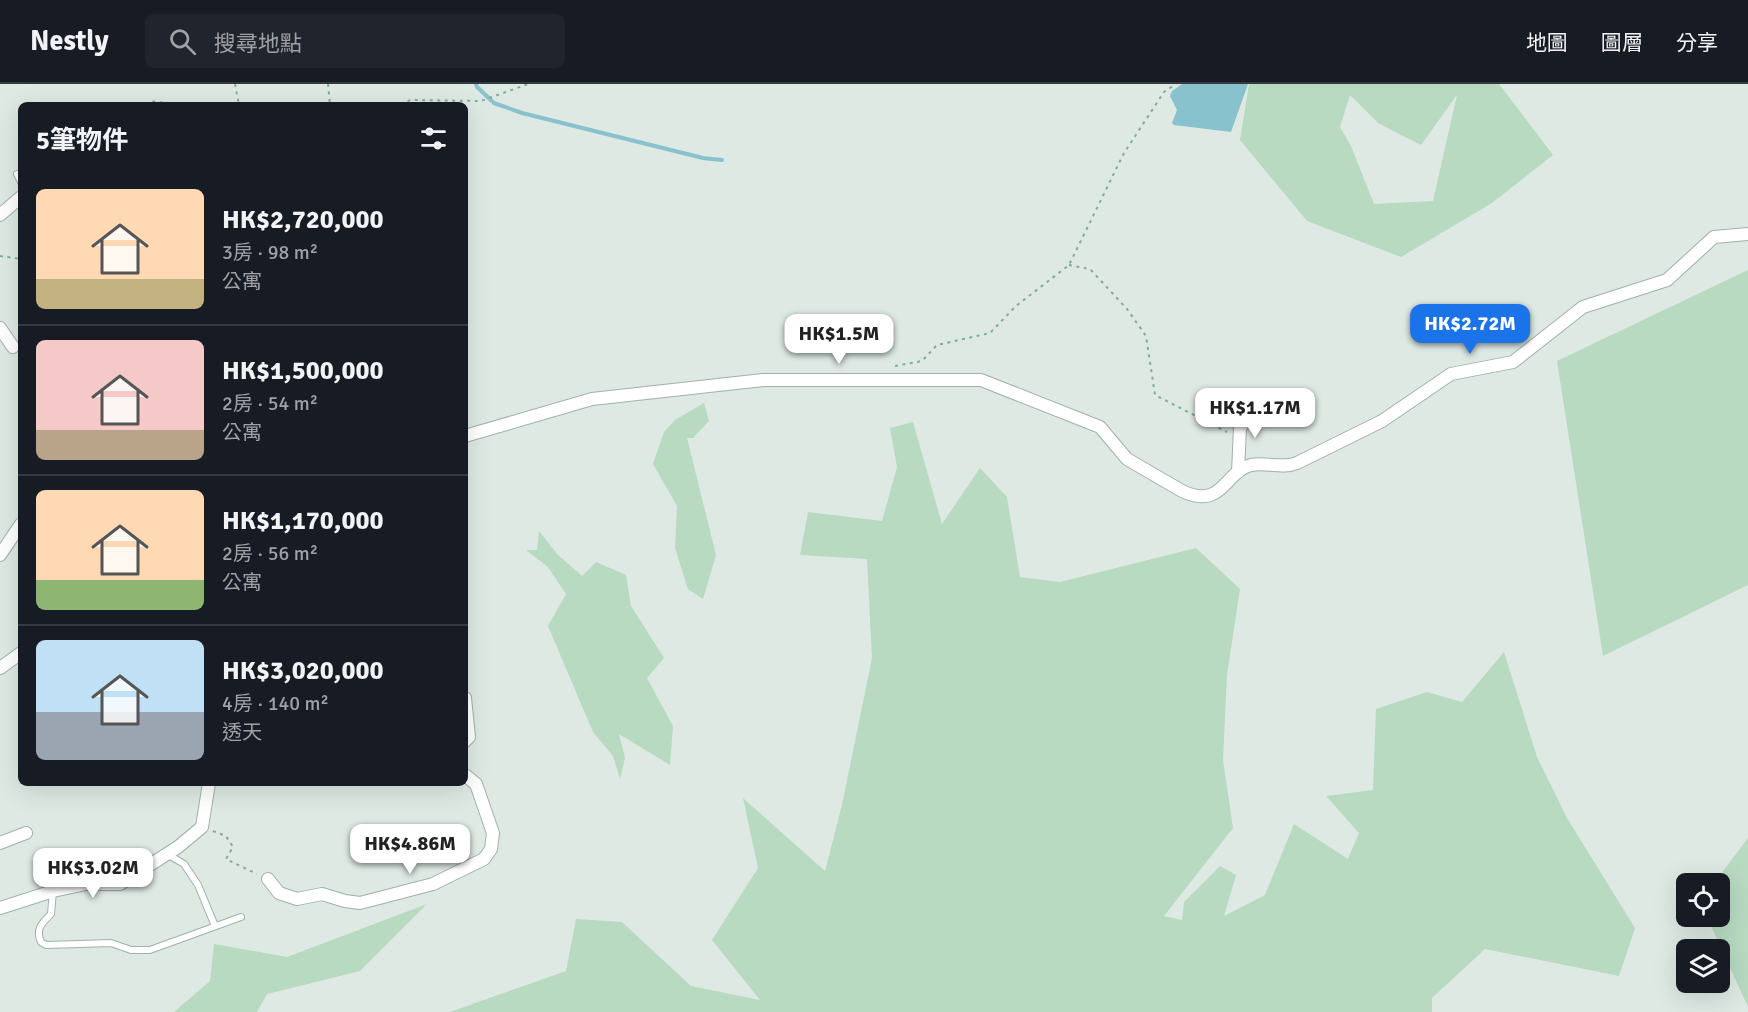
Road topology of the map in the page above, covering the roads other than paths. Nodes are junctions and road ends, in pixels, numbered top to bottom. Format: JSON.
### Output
{"nodes":[{"id":1,"x":18,"y":200,"type":"edge"},
{"id":2,"x":0,"y":215,"type":"edge"},
{"id":3,"x":1748,"y":234,"type":"edge"},
{"id":4,"x":0,"y":328,"type":"edge"},
{"id":5,"x":13,"y":346,"type":"dead end"},
{"id":6,"x":1262,"y":403,"type":"dead end"},
{"id":7,"x":468,"y":435,"type":"edge"},
{"id":8,"x":1238,"y":472,"type":"junction"},
{"id":9,"x":18,"y":528,"type":"edge"},
{"id":10,"x":0,"y":555,"type":"edge"},
{"id":11,"x":18,"y":654,"type":"edge"},
{"id":12,"x":0,"y":668,"type":"edge"},
{"id":13,"x":468,"y":720,"type":"edge"},
{"id":14,"x":468,"y":738,"type":"edge"},
{"id":15,"x":468,"y":777,"type":"edge"},
{"id":16,"x":209,"y":786,"type":"edge"},
{"id":17,"x":26,"y":833,"type":"dead end"},
{"id":18,"x":0,"y":843,"type":"edge"},
{"id":19,"x":166,"y":854,"type":"junction"},
{"id":20,"x":267,"y":879,"type":"road end"},
{"id":21,"x":53,"y":891,"type":"junction"},
{"id":22,"x":0,"y":908,"type":"edge"},
{"id":23,"x":242,"y":917,"type":"dead end"},
{"id":24,"x":215,"y":926,"type":"junction"}],
"edges":[{"from":1,"to":2,"type":"street"},
{"from":3,"to":8,"type":"street"},
{"from":4,"to":5,"type":"street"},
{"from":6,"to":8,"type":"street"},
{"from":7,"to":8,"type":"street"},
{"from":9,"to":10,"type":"street"},
{"from":11,"to":12,"type":"street"},
{"from":13,"to":14,"type":"street"},
{"from":15,"to":20,"type":"street"},
{"from":16,"to":19,"type":"street"},
{"from":17,"to":18,"type":"street"},
{"from":19,"to":21,"type":"street"},
{"from":19,"to":24,"type":"lane"},
{"from":21,"to":22,"type":"street"},
{"from":21,"to":24,"type":"lane"},
{"from":23,"to":24,"type":"lane"}]}
